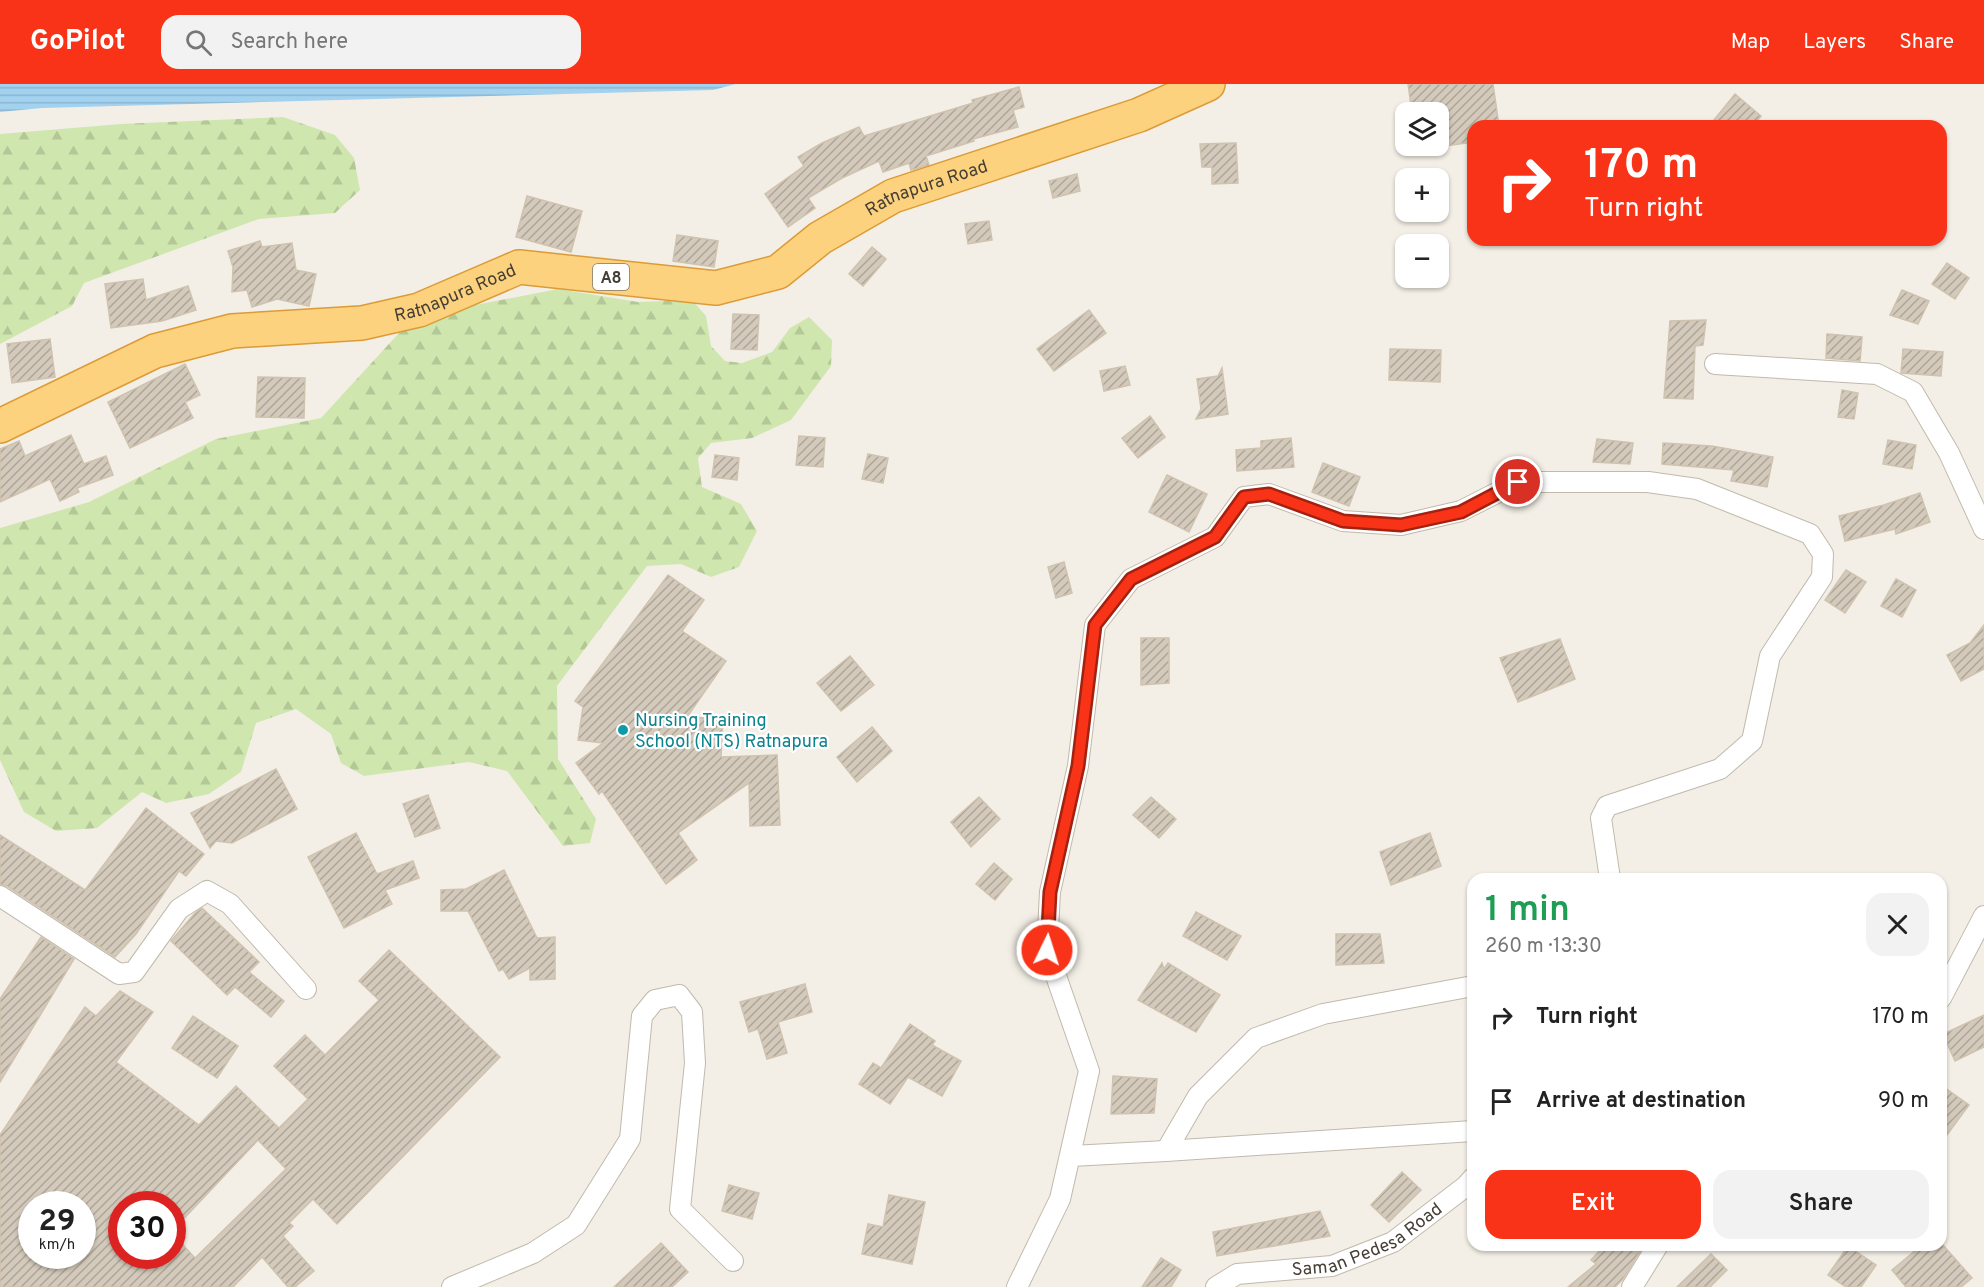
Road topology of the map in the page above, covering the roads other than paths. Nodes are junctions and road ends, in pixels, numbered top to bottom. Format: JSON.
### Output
{"nodes":[{"id":1,"x":1208,"y":84,"type":"edge"},
{"id":2,"x":1714,"y":364,"type":"dead end"},
{"id":3,"x":0,"y":426,"type":"edge"},
{"id":4,"x":1984,"y":529,"type":"edge"},
{"id":5,"x":1609,"y":873,"type":"edge"},
{"id":6,"x":1,"y":897,"type":"edge"},
{"id":7,"x":1984,"y":916,"type":"edge"},
{"id":8,"x":1467,"y":987,"type":"edge"},
{"id":9,"x":1947,"y":987,"type":"edge"},
{"id":10,"x":306,"y":989,"type":"dead end"},
{"id":11,"x":1467,"y":1131,"type":"edge"},
{"id":12,"x":1166,"y":1151,"type":"junction"},
{"id":13,"x":1071,"y":1155,"type":"junction"},
{"id":14,"x":1467,"y":1185,"type":"edge"},
{"id":15,"x":1654,"y":1251,"type":"edge"},
{"id":16,"x":733,"y":1261,"type":"dead end"},
{"id":17,"x":452,"y":1287,"type":"edge"},
{"id":18,"x":1017,"y":1287,"type":"edge"},
{"id":19,"x":1216,"y":1287,"type":"edge"},
{"id":20,"x":1632,"y":1287,"type":"edge"}],
"edges":[{"from":1,"to":3,"type":"highway","name":"Ratnapura Road","number":"A8"},
{"from":2,"to":4,"type":"street"},
{"from":5,"to":13,"type":"street"},
{"from":6,"to":10,"type":"street"},
{"from":7,"to":9,"type":"street"},
{"from":8,"to":12,"type":"street"},
{"from":11,"to":12,"type":"street"},
{"from":12,"to":13,"type":"street"},
{"from":13,"to":18,"type":"street"},
{"from":14,"to":19,"type":"street","name":"Saman Pedesa Road"},
{"from":15,"to":20,"type":"street"},
{"from":16,"to":17,"type":"street"}]}
